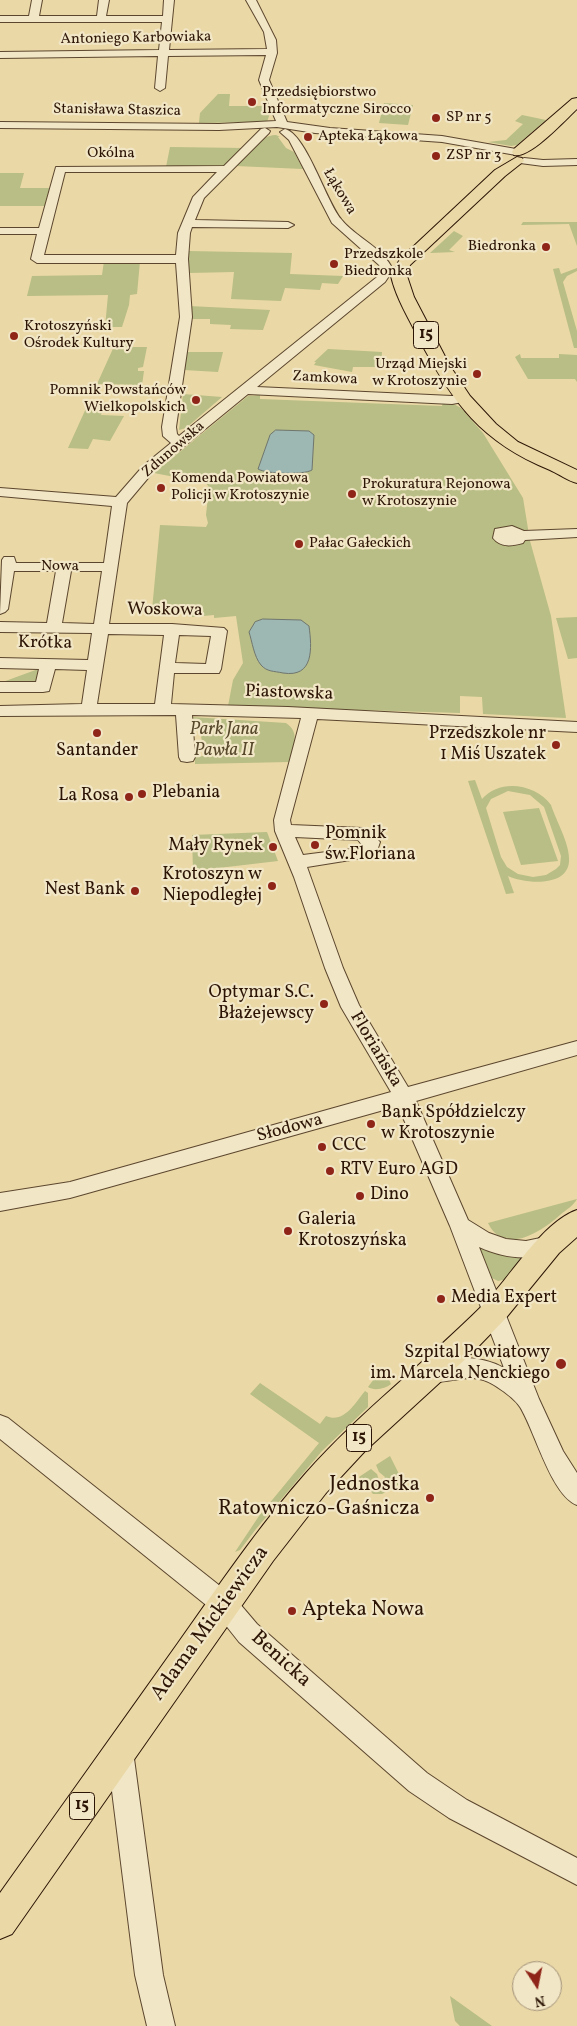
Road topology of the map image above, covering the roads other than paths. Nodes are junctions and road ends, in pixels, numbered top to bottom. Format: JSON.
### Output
{"nodes":[{"id":1,"x":37,"y":0,"type":"edge"},
{"id":2,"x":104,"y":0,"type":"edge"},
{"id":3,"x":170,"y":0,"type":"edge"},
{"id":4,"x":251,"y":0,"type":"edge"},
{"id":5,"x":168,"y":19,"type":"junction"},
{"id":6,"x":0,"y":20,"type":"edge"},
{"id":7,"x":33,"y":20,"type":"junction"},
{"id":8,"x":101,"y":20,"type":"junction"},
{"id":9,"x":272,"y":52,"type":"junction"},
{"id":10,"x":164,"y":53,"type":"junction"},
{"id":11,"x":0,"y":55,"type":"edge"},
{"id":12,"x":160,"y":88,"type":"dead end"},
{"id":13,"x":577,"y":102,"type":"edge"},
{"id":14,"x":0,"y":125,"type":"edge"},
{"id":15,"x":273,"y":130,"type":"junction"},
{"id":16,"x":326,"y":130,"type":"joint"},
{"id":17,"x":478,"y":145,"type":"joint"},
{"id":18,"x":519,"y":156,"type":"junction"},
{"id":19,"x":577,"y":162,"type":"edge"},
{"id":20,"x":227,"y":169,"type":"junction"},
{"id":21,"x":188,"y":223,"type":"junction"},
{"id":22,"x":288,"y":225,"type":"dead end"},
{"id":23,"x":0,"y":231,"type":"edge"},
{"id":24,"x":44,"y":231,"type":"junction"},
{"id":25,"x":182,"y":259,"type":"junction"},
{"id":26,"x":393,"y":268,"type":"junction"},
{"id":27,"x":245,"y":390,"type":"junction"},
{"id":28,"x":463,"y":398,"type":"junction"},
{"id":29,"x":180,"y":443,"type":"junction"},
{"id":30,"x":574,"y":473,"type":"edge"},
{"id":31,"x":0,"y":492,"type":"edge"},
{"id":32,"x":120,"y":502,"type":"junction"},
{"id":33,"x":577,"y":533,"type":"edge"},
{"id":34,"x":520,"y":536,"type":"dead end"},
{"id":35,"x":64,"y":567,"type":"junction"},
{"id":36,"x":111,"y":567,"type":"junction"},
{"id":37,"x":0,"y":609,"type":"edge"},
{"id":38,"x":0,"y":627,"type":"edge"},
{"id":39,"x":54,"y":627,"type":"junction"},
{"id":40,"x":102,"y":628,"type":"junction"},
{"id":41,"x":172,"y":629,"type":"junction"},
{"id":42,"x":0,"y":663,"type":"edge"},
{"id":43,"x":48,"y":664,"type":"junction"},
{"id":44,"x":90,"y":665,"type":"dead end"},
{"id":45,"x":166,"y":668,"type":"junction"},
{"id":46,"x":0,"y":687,"type":"edge"},
{"id":47,"x":89,"y":707,"type":"junction"},
{"id":48,"x":162,"y":709,"type":"junction"},
{"id":49,"x":184,"y":710,"type":"junction"},
{"id":50,"x":0,"y":711,"type":"edge"},
{"id":51,"x":310,"y":715,"type":"junction"},
{"id":52,"x":577,"y":727,"type":"edge"},
{"id":53,"x":187,"y":757,"type":"dead end"},
{"id":54,"x":284,"y":831,"type":"junction"},
{"id":55,"x":299,"y":866,"type":"junction"},
{"id":56,"x":577,"y":1048,"type":"edge"},
{"id":57,"x":404,"y":1097,"type":"junction"},
{"id":58,"x":0,"y":1202,"type":"edge"},
{"id":59,"x":577,"y":1221,"type":"edge"},
{"id":60,"x":460,"y":1226,"type":"junction"},
{"id":61,"x":550,"y":1244,"type":"junction"},
{"id":62,"x":495,"y":1310,"type":"junction"},
{"id":63,"x":429,"y":1373,"type":"junction"},
{"id":64,"x":528,"y":1400,"type":"junction"},
{"id":65,"x":0,"y":1425,"type":"edge"},
{"id":66,"x":577,"y":1494,"type":"edge"},
{"id":67,"x":225,"y":1605,"type":"junction"},
{"id":68,"x":120,"y":1751,"type":"junction"},
{"id":69,"x":577,"y":1872,"type":"edge"},
{"id":70,"x":0,"y":1922,"type":"edge"},
{"id":71,"x":161,"y":2026,"type":"edge"}],
"edges":[{"from":1,"to":7,"type":"street"},
{"from":2,"to":8,"type":"street"},
{"from":3,"to":5,"type":"street"},
{"from":4,"to":9,"type":"street"},
{"from":5,"to":8,"type":"street"},
{"from":5,"to":10,"type":"street"},
{"from":6,"to":7,"type":"street"},
{"from":7,"to":8,"type":"street"},
{"from":9,"to":10,"type":"street","name":"Antoniego Karbowiaka"},
{"from":9,"to":15,"type":"street"},
{"from":10,"to":11,"type":"street","name":"Antoniego Karbowiaka"},
{"from":10,"to":12,"type":"street"},
{"from":13,"to":18,"type":"main road","name":"Zdunowska"},
{"from":14,"to":15,"type":"street","name":"Stanisława Staszica"},
{"from":15,"to":16,"type":"street","name":"Stanisława Staszica"},
{"from":15,"to":20,"type":"street"},
{"from":15,"to":26,"type":"street","name":"Łąkowa"},
{"from":16,"to":17,"type":"street","name":"Stanisława Staszica"},
{"from":17,"to":18,"type":"street","name":"Stanisława Staszica"},
{"from":18,"to":19,"type":"street","name":"Stanisława Staszica"},
{"from":18,"to":26,"type":"main road","name":"Zdunowska"},
{"from":20,"to":21,"type":"street"},
{"from":20,"to":24,"type":"street","name":"Okólna"},
{"from":21,"to":22,"type":"street"},
{"from":21,"to":25,"type":"street"},
{"from":23,"to":24,"type":"street"},
{"from":24,"to":25,"type":"street","name":"Okólna"},
{"from":25,"to":29,"type":"street"},
{"from":26,"to":27,"type":"street","name":"Zdunowska"},
{"from":26,"to":28,"type":"main road","number":"15"},
{"from":27,"to":28,"type":"street","name":"Zamkowa"},
{"from":27,"to":29,"type":"street","name":"Zdunowska"},
{"from":28,"to":30,"type":"main road","number":"15"},
{"from":29,"to":32,"type":"street","name":"Zdunowska"},
{"from":31,"to":32,"type":"street"},
{"from":32,"to":36,"type":"street"},
{"from":33,"to":34,"type":"street"},
{"from":35,"to":36,"type":"street","name":"Nowa"},
{"from":35,"to":37,"type":"street","name":"Nowa"},
{"from":35,"to":39,"type":"street"},
{"from":36,"to":40,"type":"street"},
{"from":38,"to":39,"type":"street","name":"Woskowa"},
{"from":39,"to":40,"type":"street","name":"Woskowa"},
{"from":40,"to":41,"type":"street","name":"Woskowa"},
{"from":40,"to":47,"type":"street"},
{"from":41,"to":45,"type":"street"},
{"from":41,"to":45,"type":"street","name":"Woskowa"},
{"from":42,"to":43,"type":"street","name":"Krótka"},
{"from":43,"to":44,"type":"street","name":"Krótka"},
{"from":43,"to":46,"type":"street"},
{"from":45,"to":48,"type":"street"},
{"from":47,"to":48,"type":"street","name":"Piastowska"},
{"from":47,"to":50,"type":"street","name":"Piastowska"},
{"from":48,"to":49,"type":"street","name":"Piastowska"},
{"from":49,"to":51,"type":"street","name":"Piastowska"},
{"from":49,"to":53,"type":"street"},
{"from":51,"to":52,"type":"street","name":"Piastowska"},
{"from":51,"to":54,"type":"street"},
{"from":54,"to":55,"type":"street"},
{"from":54,"to":55,"type":"street"},
{"from":55,"to":57,"type":"street","name":"Floriańska"},
{"from":56,"to":57,"type":"street","name":"Słodowa"},
{"from":57,"to":58,"type":"street","name":"Słodowa"},
{"from":57,"to":60,"type":"street","name":"Floriańska"},
{"from":59,"to":61,"type":"main road","name":"Adama Mickiewicza","number":"15"},
{"from":60,"to":61,"type":"street"},
{"from":60,"to":62,"type":"street","name":"Floriańska"},
{"from":61,"to":62,"type":"main road","name":"Adama Mickiewicza","number":"15"},
{"from":62,"to":63,"type":"main road","name":"Adama Mickiewicza","number":"15"},
{"from":62,"to":64,"type":"street"},
{"from":63,"to":64,"type":"street"},
{"from":63,"to":67,"type":"main road","name":"Adama Mickiewicza","number":"15"},
{"from":64,"to":66,"type":"street"},
{"from":65,"to":67,"type":"street","name":"Benicka"},
{"from":67,"to":68,"type":"main road","name":"Adama Mickiewicza","number":"15"},
{"from":67,"to":69,"type":"street","name":"Benicka"},
{"from":68,"to":70,"type":"main road","name":"Adama Mickiewicza","number":"15"},
{"from":68,"to":71,"type":"street"}]}
